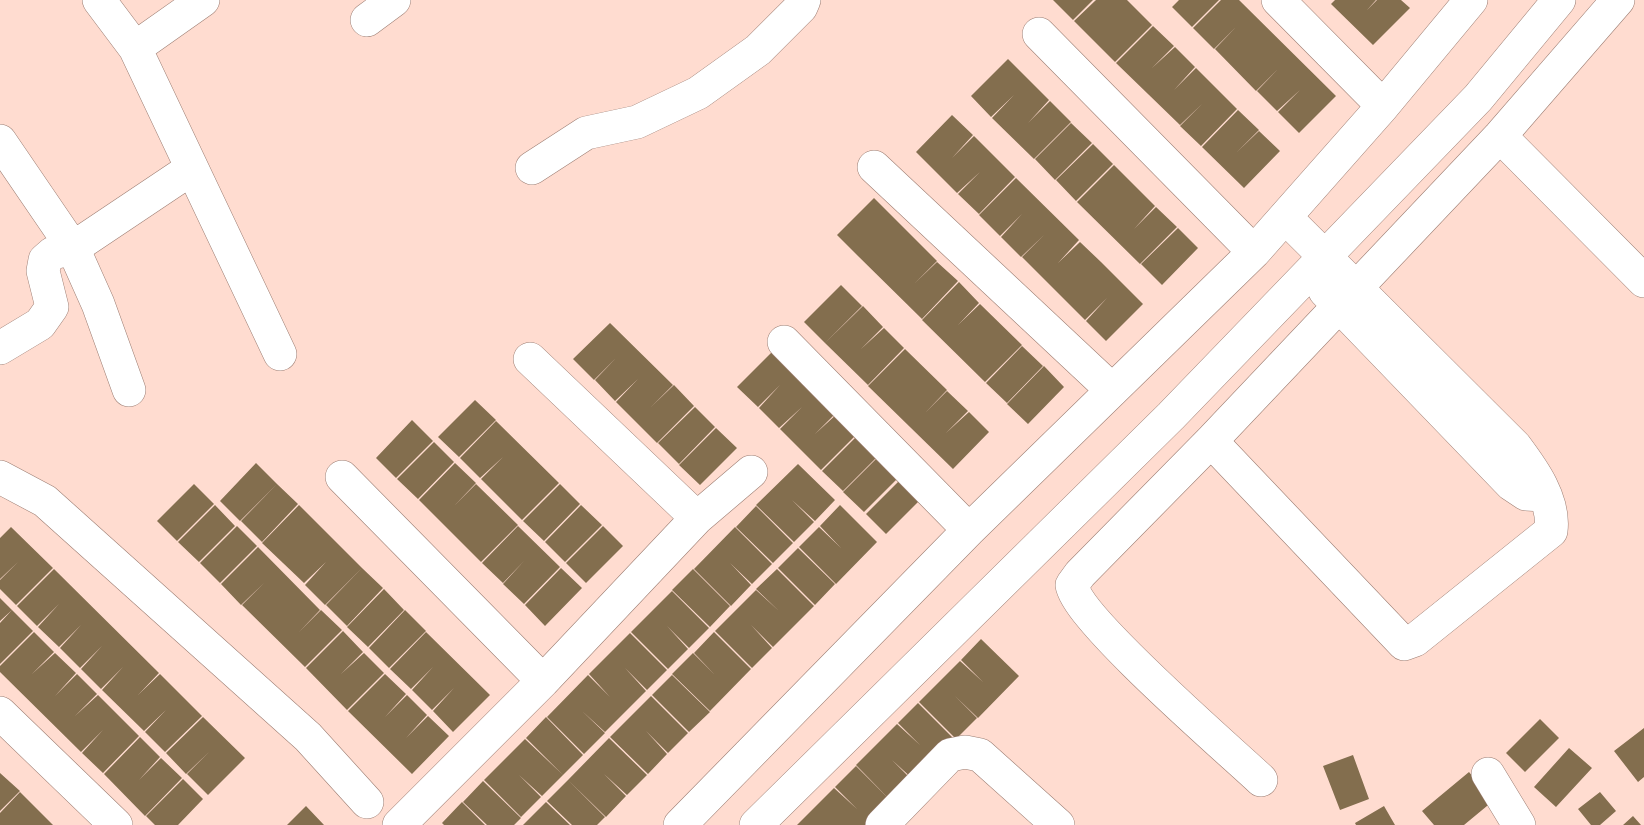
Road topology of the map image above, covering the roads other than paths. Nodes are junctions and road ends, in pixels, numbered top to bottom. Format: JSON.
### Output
{"nodes":[{"id":1,"x":99,"y":0,"type":"edge"},
{"id":2,"x":203,"y":0,"type":"edge"},
{"id":3,"x":394,"y":0,"type":"edge"},
{"id":4,"x":804,"y":0,"type":"edge"},
{"id":5,"x":1278,"y":0,"type":"edge"},
{"id":6,"x":1471,"y":0,"type":"edge"},
{"id":7,"x":1559,"y":0,"type":"edge"},
{"id":8,"x":1618,"y":0,"type":"edge"},
{"id":9,"x":367,"y":20,"type":"dead end"},
{"id":10,"x":1039,"y":34,"type":"dead end"},
{"id":11,"x":135,"y":48,"type":"junction"},
{"id":12,"x":1383,"y":106,"type":"junction"},
{"id":13,"x":1500,"y":136,"type":"junction"},
{"id":14,"x":0,"y":141,"type":"edge"},
{"id":15,"x":874,"y":167,"type":"dead end"},
{"id":16,"x":532,"y":168,"type":"dead end"},
{"id":17,"x":191,"y":169,"type":"junction"},
{"id":18,"x":1285,"y":217,"type":"junction"},
{"id":19,"x":74,"y":248,"type":"junction"},
{"id":20,"x":1254,"y":252,"type":"junction"},
{"id":21,"x":1315,"y":265,"type":"junction"},
{"id":22,"x":1644,"y":281,"type":"edge"},
{"id":23,"x":1348,"y":297,"type":"junction"},
{"id":24,"x":784,"y":342,"type":"dead end"},
{"id":25,"x":0,"y":348,"type":"edge"},
{"id":26,"x":280,"y":354,"type":"dead end"},
{"id":27,"x":530,"y":359,"type":"dead end"},
{"id":28,"x":129,"y":390,"type":"dead end"},
{"id":29,"x":1112,"y":390,"type":"junction"},
{"id":30,"x":1211,"y":441,"type":"junction"},
{"id":31,"x":751,"y":472,"type":"dead end"},
{"id":32,"x":0,"y":477,"type":"edge"},
{"id":33,"x":342,"y":477,"type":"dead end"},
{"id":34,"x":697,"y":518,"type":"junction"},
{"id":35,"x":969,"y":530,"type":"junction"},
{"id":36,"x":543,"y":681,"type":"junction"},
{"id":37,"x":0,"y":713,"type":"edge"},
{"id":38,"x":1488,"y":774,"type":"dead end"},
{"id":39,"x":1261,"y":780,"type":"dead end"},
{"id":40,"x":367,"y":802,"type":"dead end"},
{"id":41,"x":116,"y":825,"type":"edge"},
{"id":42,"x":399,"y":825,"type":"edge"},
{"id":43,"x":680,"y":825,"type":"edge"},
{"id":44,"x":756,"y":825,"type":"edge"},
{"id":45,"x":882,"y":825,"type":"edge"},
{"id":46,"x":1058,"y":825,"type":"edge"},
{"id":47,"x":1519,"y":825,"type":"edge"}],
"edges":[{"from":1,"to":11,"type":"street"},
{"from":2,"to":11,"type":"street"},
{"from":3,"to":9,"type":"street"},
{"from":4,"to":16,"type":"street"},
{"from":5,"to":12,"type":"street"},
{"from":6,"to":12,"type":"street"},
{"from":7,"to":21,"type":"street"},
{"from":8,"to":13,"type":"street"},
{"from":10,"to":20,"type":"street"},
{"from":11,"to":17,"type":"street"},
{"from":12,"to":18,"type":"street"},
{"from":13,"to":22,"type":"street"},
{"from":13,"to":23,"type":"street"},
{"from":14,"to":19,"type":"street"},
{"from":15,"to":29,"type":"street"},
{"from":17,"to":19,"type":"street"},
{"from":17,"to":26,"type":"street"},
{"from":18,"to":20,"type":"street"},
{"from":18,"to":21,"type":"street"},
{"from":19,"to":25,"type":"street"},
{"from":19,"to":28,"type":"street"},
{"from":20,"to":29,"type":"street"},
{"from":21,"to":23,"type":"street"},
{"from":21,"to":44,"type":"street"},
{"from":23,"to":30,"type":"street"},
{"from":23,"to":30,"type":"street"},
{"from":24,"to":35,"type":"street"},
{"from":27,"to":34,"type":"street"},
{"from":29,"to":35,"type":"street"},
{"from":30,"to":39,"type":"street"},
{"from":31,"to":34,"type":"street"},
{"from":32,"to":40,"type":"street"},
{"from":33,"to":36,"type":"street"},
{"from":34,"to":36,"type":"street"},
{"from":35,"to":43,"type":"street"},
{"from":36,"to":42,"type":"street"},
{"from":37,"to":41,"type":"street"},
{"from":38,"to":47,"type":"street"},
{"from":45,"to":46,"type":"street"}]}
